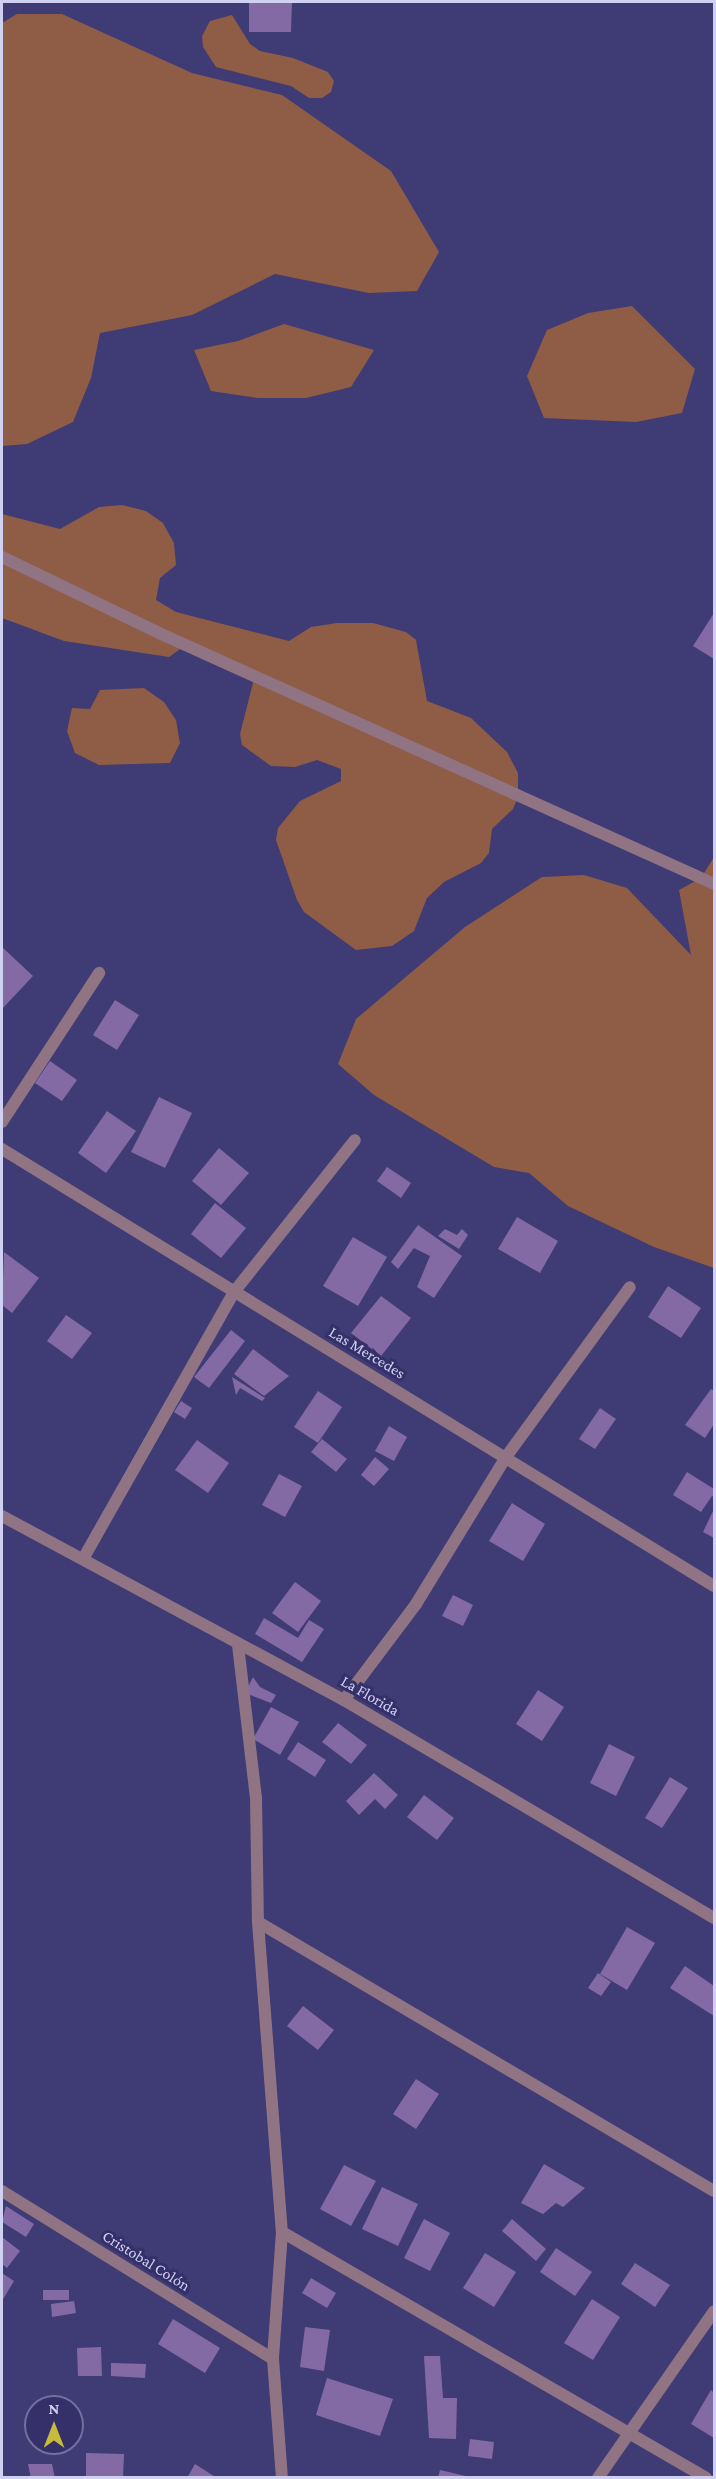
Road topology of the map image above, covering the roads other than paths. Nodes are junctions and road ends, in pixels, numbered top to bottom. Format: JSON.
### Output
{"nodes":[{"id":1,"x":2,"y":557,"type":"edge"},
{"id":2,"x":714,"y":884,"type":"edge"},
{"id":3,"x":99,"y":973,"type":"dead end"},
{"id":4,"x":2,"y":1122,"type":"edge"},
{"id":5,"x":355,"y":1140,"type":"dead end"},
{"id":6,"x":2,"y":1149,"type":"edge"},
{"id":7,"x":630,"y":1287,"type":"dead end"},
{"id":8,"x":234,"y":1292,"type":"junction"},
{"id":9,"x":506,"y":1457,"type":"junction"},
{"id":10,"x":2,"y":1516,"type":"edge"},
{"id":11,"x":83,"y":1559,"type":"junction"},
{"id":12,"x":714,"y":1586,"type":"edge"},
{"id":13,"x":238,"y":1645,"type":"junction"},
{"id":14,"x":344,"y":1700,"type":"junction"},
{"id":15,"x":714,"y":1918,"type":"edge"},
{"id":16,"x":258,"y":1922,"type":"junction"},
{"id":17,"x":2,"y":2191,"type":"edge"},
{"id":18,"x":714,"y":2191,"type":"edge"},
{"id":19,"x":282,"y":2232,"type":"junction"},
{"id":20,"x":714,"y":2311,"type":"edge"},
{"id":21,"x":273,"y":2359,"type":"junction"},
{"id":22,"x":629,"y":2433,"type":"junction"},
{"id":23,"x":282,"y":2478,"type":"edge"},
{"id":24,"x":598,"y":2478,"type":"edge"},
{"id":25,"x":706,"y":2478,"type":"edge"}],
"edges":[{"from":1,"to":2,"type":"street"},
{"from":3,"to":4,"type":"street"},
{"from":5,"to":8,"type":"street"},
{"from":6,"to":8,"type":"street","name":"Las Mercedes"},
{"from":7,"to":9,"type":"street"},
{"from":8,"to":9,"type":"street","name":"Las Mercedes"},
{"from":8,"to":11,"type":"street"},
{"from":9,"to":12,"type":"street","name":"Las Mercedes"},
{"from":9,"to":14,"type":"street"},
{"from":10,"to":11,"type":"street","name":"La Florida"},
{"from":11,"to":13,"type":"street","name":"La Florida"},
{"from":13,"to":14,"type":"street","name":"La Florida"},
{"from":13,"to":16,"type":"street"},
{"from":14,"to":15,"type":"street","name":"La Florida"},
{"from":16,"to":18,"type":"street"},
{"from":16,"to":19,"type":"street"},
{"from":17,"to":21,"type":"street","name":"Cristobal Colón"},
{"from":19,"to":21,"type":"street"},
{"from":19,"to":22,"type":"street"},
{"from":20,"to":22,"type":"street"},
{"from":21,"to":23,"type":"street"},
{"from":22,"to":24,"type":"street"},
{"from":22,"to":25,"type":"street"}]}
